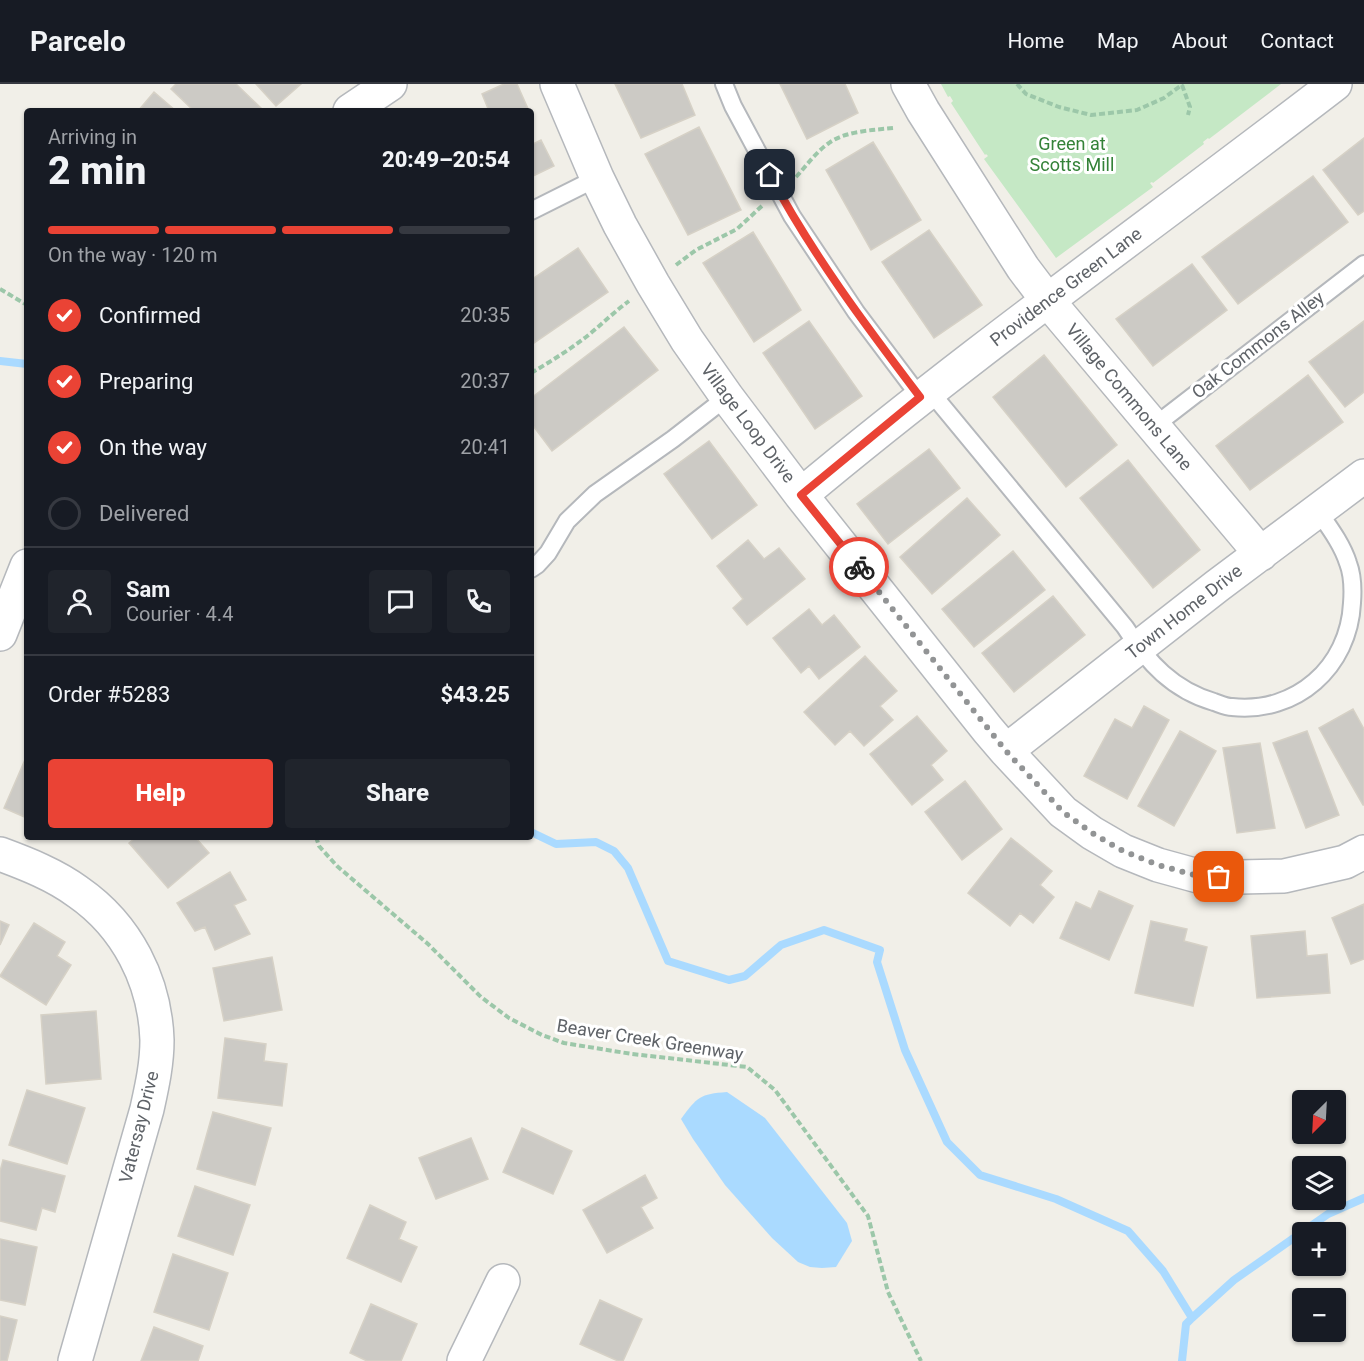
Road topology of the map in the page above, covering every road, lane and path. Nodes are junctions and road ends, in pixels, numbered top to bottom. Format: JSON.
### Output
{"nodes":[{"id":1,"x":390,"y":84,"type":"edge"},
{"id":2,"x":557,"y":84,"type":"edge"},
{"id":3,"x":724,"y":84,"type":"edge"},
{"id":4,"x":908,"y":84,"type":"edge"},
{"id":5,"x":1017,"y":84,"type":"edge"},
{"id":6,"x":1335,"y":84,"type":"edge"},
{"id":7,"x":1183,"y":85,"type":"edge"},
{"id":8,"x":354,"y":108,"type":"edge"},
{"id":9,"x":1188,"y":115,"type":"dead end"},
{"id":10,"x":597,"y":178,"type":"junction"},
{"id":11,"x":534,"y":210,"type":"edge"},
{"id":12,"x":1364,"y":264,"type":"edge"},
{"id":13,"x":653,"y":284,"type":"junction"},
{"id":14,"x":0,"y":289,"type":"edge"},
{"id":15,"x":1048,"y":301,"type":"junction"},
{"id":16,"x":24,"y":303,"type":"edge"},
{"id":17,"x":534,"y":371,"type":"edge"},
{"id":18,"x":925,"y":394,"type":"junction"},
{"id":19,"x":727,"y":397,"type":"junction"},
{"id":20,"x":1153,"y":427,"type":"junction"},
{"id":21,"x":1364,"y":476,"type":"edge"},
{"id":22,"x":801,"y":495,"type":"junction"},
{"id":23,"x":1318,"y":511,"type":"junction"},
{"id":24,"x":1261,"y":554,"type":"junction"},
{"id":25,"x":534,"y":567,"type":"edge"},
{"id":26,"x":24,"y":574,"type":"edge"},
{"id":27,"x":0,"y":634,"type":"edge"},
{"id":28,"x":1138,"y":648,"type":"junction"},
{"id":29,"x":1006,"y":751,"type":"junction"},
{"id":30,"x":317,"y":840,"type":"edge"},
{"id":31,"x":1364,"y":852,"type":"edge"},
{"id":32,"x":0,"y":854,"type":"edge"},
{"id":33,"x":503,"y":1281,"type":"dead end"},
{"id":34,"x":75,"y":1361,"type":"edge"},
{"id":35,"x":464,"y":1361,"type":"edge"},
{"id":36,"x":921,"y":1361,"type":"edge"}],
"edges":[{"from":1,"to":8,"type":"street"},
{"from":2,"to":10,"type":"street","name":"Village Loop Drive"},
{"from":3,"to":18,"type":"lane"},
{"from":4,"to":15,"type":"street","name":"Village Commons Lane"},
{"from":5,"to":7,"type":"path"},
{"from":6,"to":15,"type":"street","name":"Providence Green Lane"},
{"from":7,"to":9,"type":"path"},
{"from":10,"to":11,"type":"lane"},
{"from":10,"to":13,"type":"street","name":"Village Loop Drive"},
{"from":12,"to":20,"type":"lane","name":"Oak Commons Alley"},
{"from":13,"to":17,"type":"path"},
{"from":13,"to":19,"type":"street","name":"Village Loop Drive"},
{"from":14,"to":16,"type":"path"},
{"from":15,"to":18,"type":"street","name":"Providence Green Lane"},
{"from":15,"to":20,"type":"street","name":"Village Commons Lane"},
{"from":18,"to":22,"type":"street","name":"Providence Green Lane"},
{"from":18,"to":28,"type":"lane"},
{"from":19,"to":22,"type":"street","name":"Village Loop Drive"},
{"from":19,"to":25,"type":"lane"},
{"from":20,"to":24,"type":"street","name":"Village Commons Lane"},
{"from":21,"to":23,"type":"street","name":"Town Home Drive"},
{"from":22,"to":29,"type":"street","name":"Village Loop Drive"},
{"from":23,"to":24,"type":"street","name":"Town Home Drive"},
{"from":23,"to":28,"type":"lane"},
{"from":24,"to":28,"type":"street","name":"Town Home Drive"},
{"from":26,"to":27,"type":"street"},
{"from":28,"to":29,"type":"street","name":"Town Home Drive"},
{"from":29,"to":31,"type":"street","name":"Village Loop Drive"},
{"from":30,"to":36,"type":"path","name":"Beaver Creek Greenway"},
{"from":32,"to":34,"type":"street","name":"Vatersay Drive"},
{"from":33,"to":35,"type":"street"}]}
